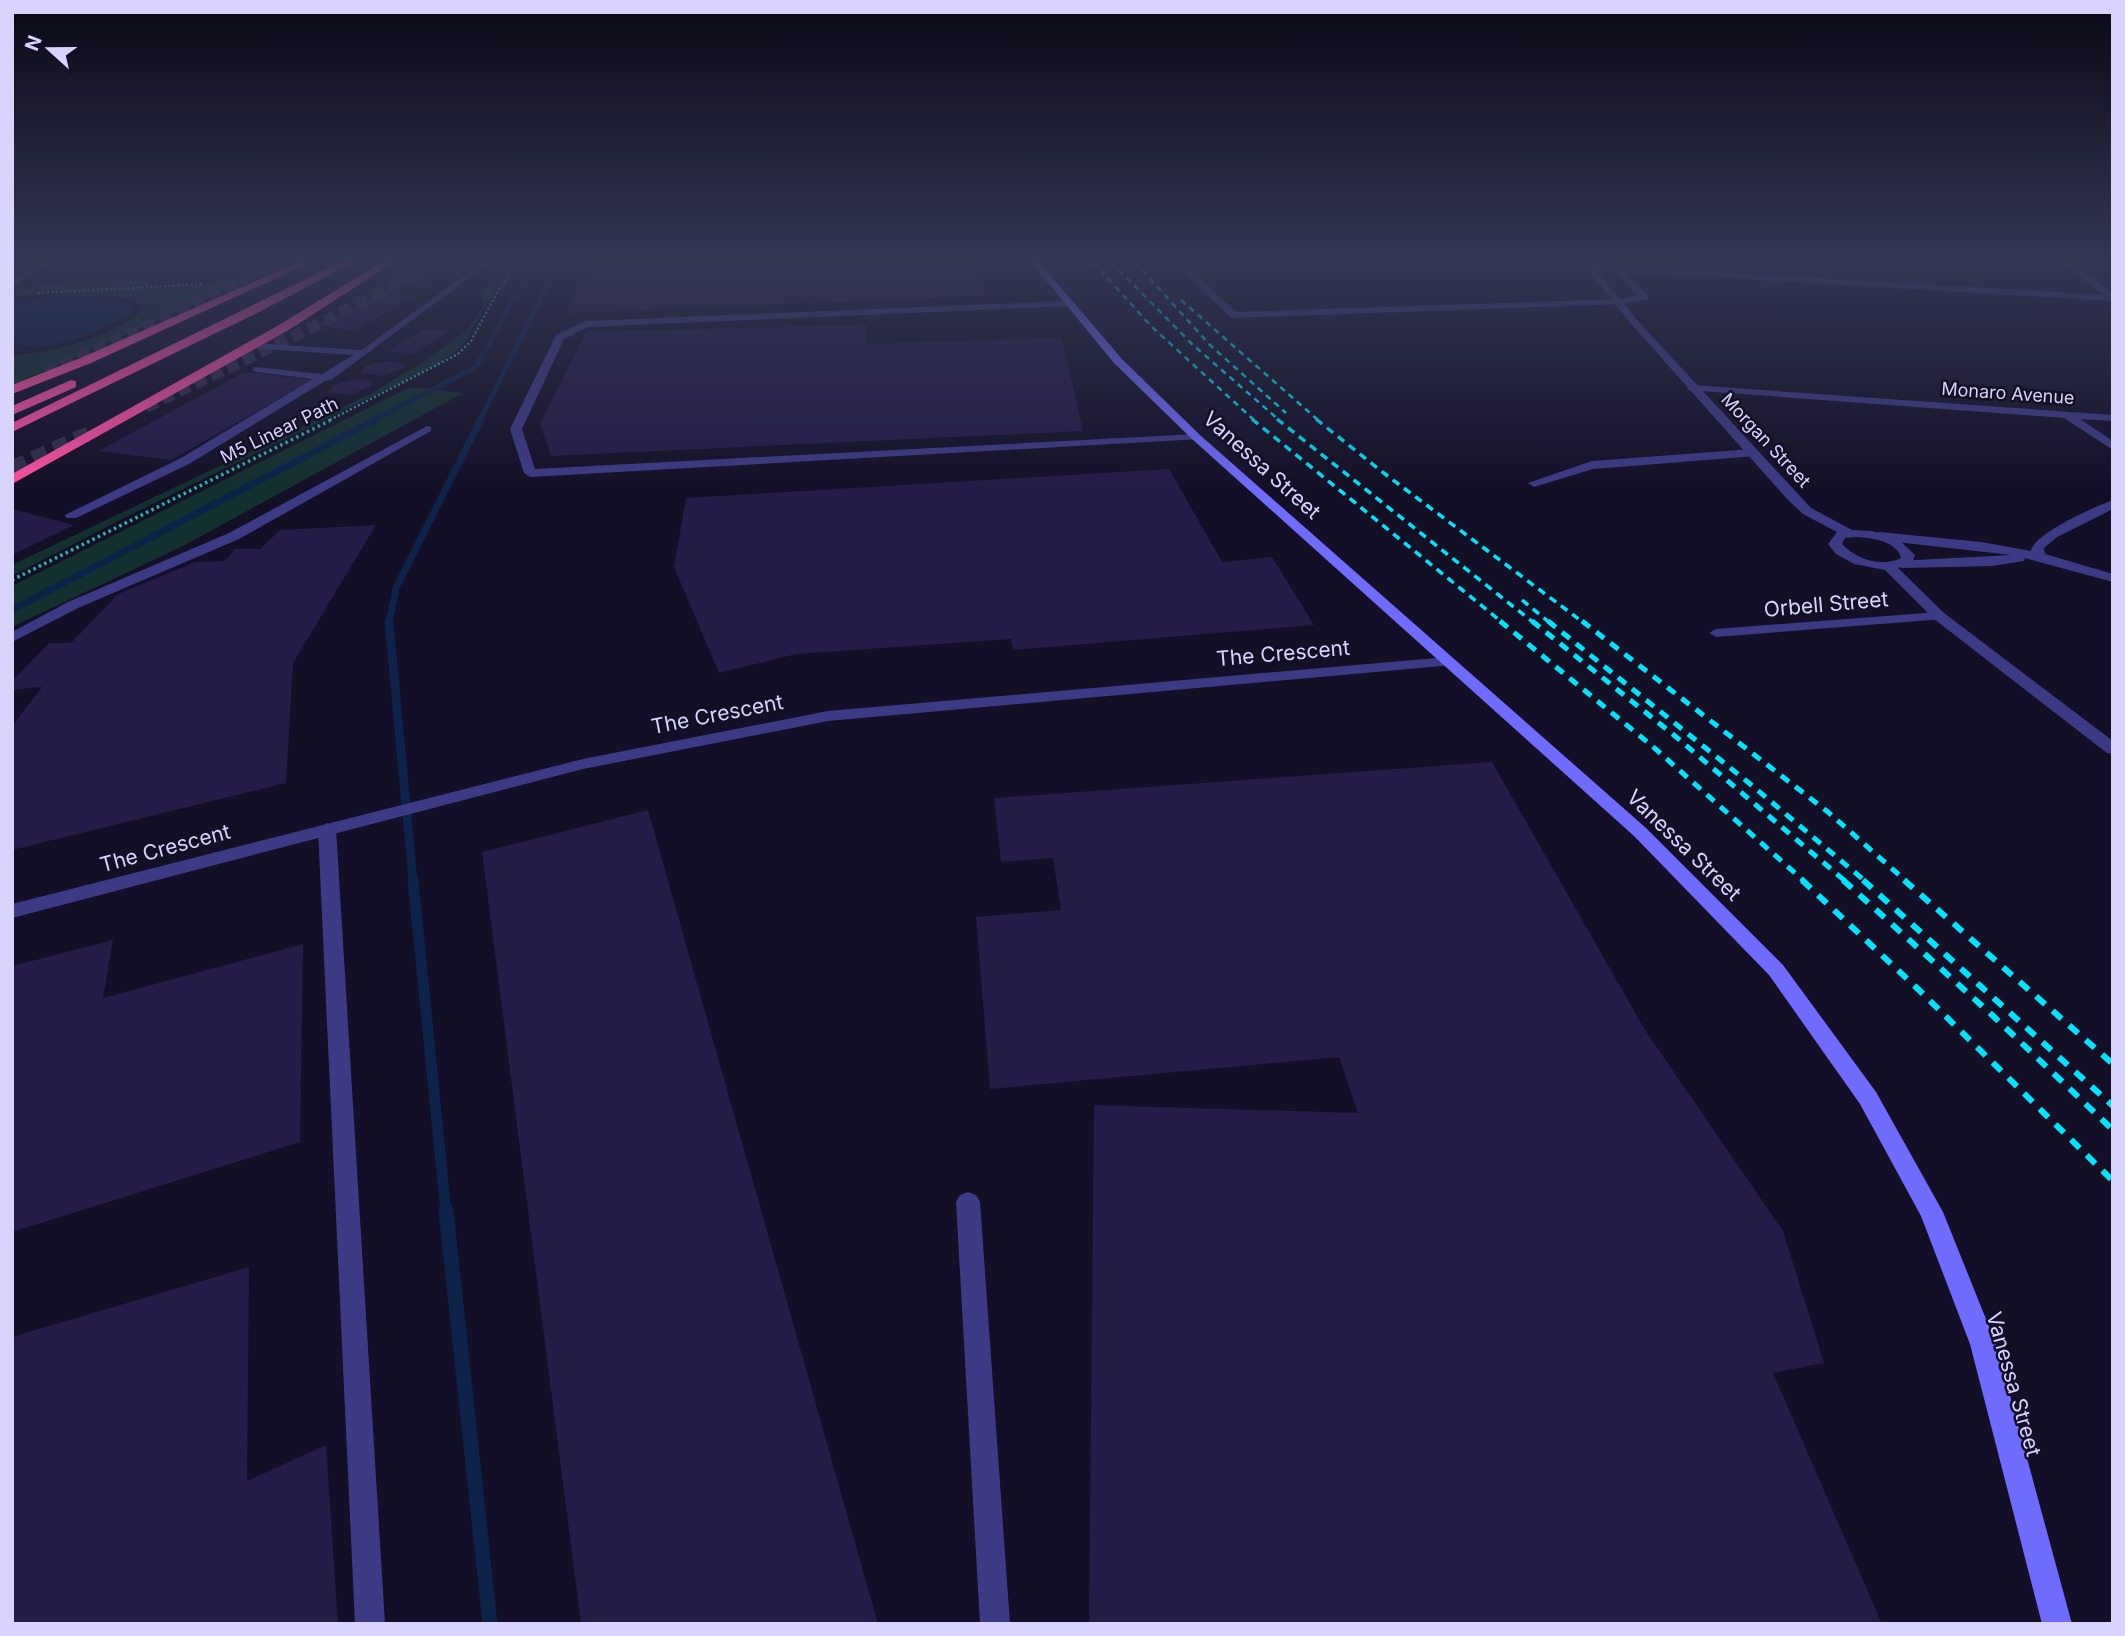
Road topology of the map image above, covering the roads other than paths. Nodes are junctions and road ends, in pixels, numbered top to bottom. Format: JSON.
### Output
{"nodes":[{"id":1,"x":136,"y":338,"type":"edge"},
{"id":2,"x":165,"y":338,"type":"edge"},
{"id":3,"x":194,"y":338,"type":"edge"},
{"id":4,"x":263,"y":338,"type":"edge"},
{"id":5,"x":384,"y":338,"type":"edge"},
{"id":6,"x":559,"y":338,"type":"edge"},
{"id":7,"x":1098,"y":338,"type":"edge"},
{"id":8,"x":1650,"y":338,"type":"edge"},
{"id":9,"x":252,"y":345,"type":"junction"},
{"id":10,"x":364,"y":353,"type":"junction"},
{"id":11,"x":257,"y":369,"type":"dead end"},
{"id":12,"x":327,"y":378,"type":"junction"},
{"id":13,"x":1692,"y":388,"type":"junction"},
{"id":14,"x":12,"y":390,"type":"edge"},
{"id":15,"x":12,"y":411,"type":"edge"},
{"id":16,"x":2066,"y":415,"type":"junction"},
{"id":17,"x":2113,"y":418,"type":"edge"},
{"id":18,"x":12,"y":428,"type":"edge"},
{"id":19,"x":427,"y":429,"type":"dead end"},
{"id":20,"x":1196,"y":437,"type":"junction"},
{"id":21,"x":2113,"y":447,"type":"edge"},
{"id":22,"x":1752,"y":453,"type":"junction"},
{"id":23,"x":12,"y":480,"type":"edge"},
{"id":24,"x":1534,"y":483,"type":"dead end"},
{"id":25,"x":2113,"y":503,"type":"edge"},
{"id":26,"x":71,"y":515,"type":"dead end"},
{"id":27,"x":1849,"y":533,"type":"junction"},
{"id":28,"x":1879,"y":536,"type":"junction"},
{"id":29,"x":2039,"y":556,"type":"junction"},
{"id":30,"x":1895,"y":565,"type":"junction"},
{"id":31,"x":2113,"y":578,"type":"edge"},
{"id":32,"x":1939,"y":616,"type":"junction"},
{"id":33,"x":1716,"y":633,"type":"dead end"},
{"id":34,"x":12,"y":638,"type":"edge"},
{"id":35,"x":1448,"y":662,"type":"junction"},
{"id":36,"x":2113,"y":749,"type":"edge"},
{"id":37,"x":327,"y":829,"type":"junction"},
{"id":38,"x":12,"y":911,"type":"edge"},
{"id":39,"x":968,"y":1202,"type":"dead end"},
{"id":40,"x":370,"y":1624,"type":"edge"},
{"id":41,"x":995,"y":1624,"type":"edge"},
{"id":42,"x":2057,"y":1624,"type":"edge"}],
"edges":[{"from":1,"to":14,"type":"highway"},
{"from":2,"to":15,"type":"highway"},
{"from":3,"to":18,"type":"highway"},
{"from":4,"to":9,"type":"highway"},
{"from":5,"to":10,"type":"street"},
{"from":6,"to":20,"type":"street"},
{"from":7,"to":20,"type":"main road","name":"Vanessa Street"},
{"from":8,"to":13,"type":"street","name":"Morgan Street"},
{"from":9,"to":10,"type":"street"},
{"from":9,"to":23,"type":"highway"},
{"from":10,"to":12,"type":"street"},
{"from":11,"to":12,"type":"street"},
{"from":12,"to":26,"type":"street"},
{"from":13,"to":16,"type":"street","name":"Monaro Avenue"},
{"from":13,"to":22,"type":"street","name":"Morgan Street"},
{"from":16,"to":17,"type":"street","name":"Monaro Avenue"},
{"from":16,"to":21,"type":"street"},
{"from":19,"to":34,"type":"street"},
{"from":20,"to":35,"type":"main road","name":"Vanessa Street"},
{"from":22,"to":24,"type":"street"},
{"from":22,"to":27,"type":"street","name":"Morgan Street"},
{"from":25,"to":29,"type":"street"},
{"from":27,"to":28,"type":"street"},
{"from":27,"to":30,"type":"street","name":"Orbell Street"},
{"from":28,"to":29,"type":"street"},
{"from":28,"to":30,"type":"street"},
{"from":29,"to":30,"type":"street","name":"Orbell Street"},
{"from":29,"to":31,"type":"street"},
{"from":30,"to":32,"type":"street"},
{"from":32,"to":33,"type":"street","name":"Orbell Street"},
{"from":32,"to":36,"type":"street"},
{"from":35,"to":37,"type":"street","name":"The Crescent"},
{"from":35,"to":42,"type":"main road","name":"Vanessa Street"},
{"from":37,"to":38,"type":"street","name":"The Crescent"},
{"from":37,"to":40,"type":"street"},
{"from":39,"to":41,"type":"street"}]}
